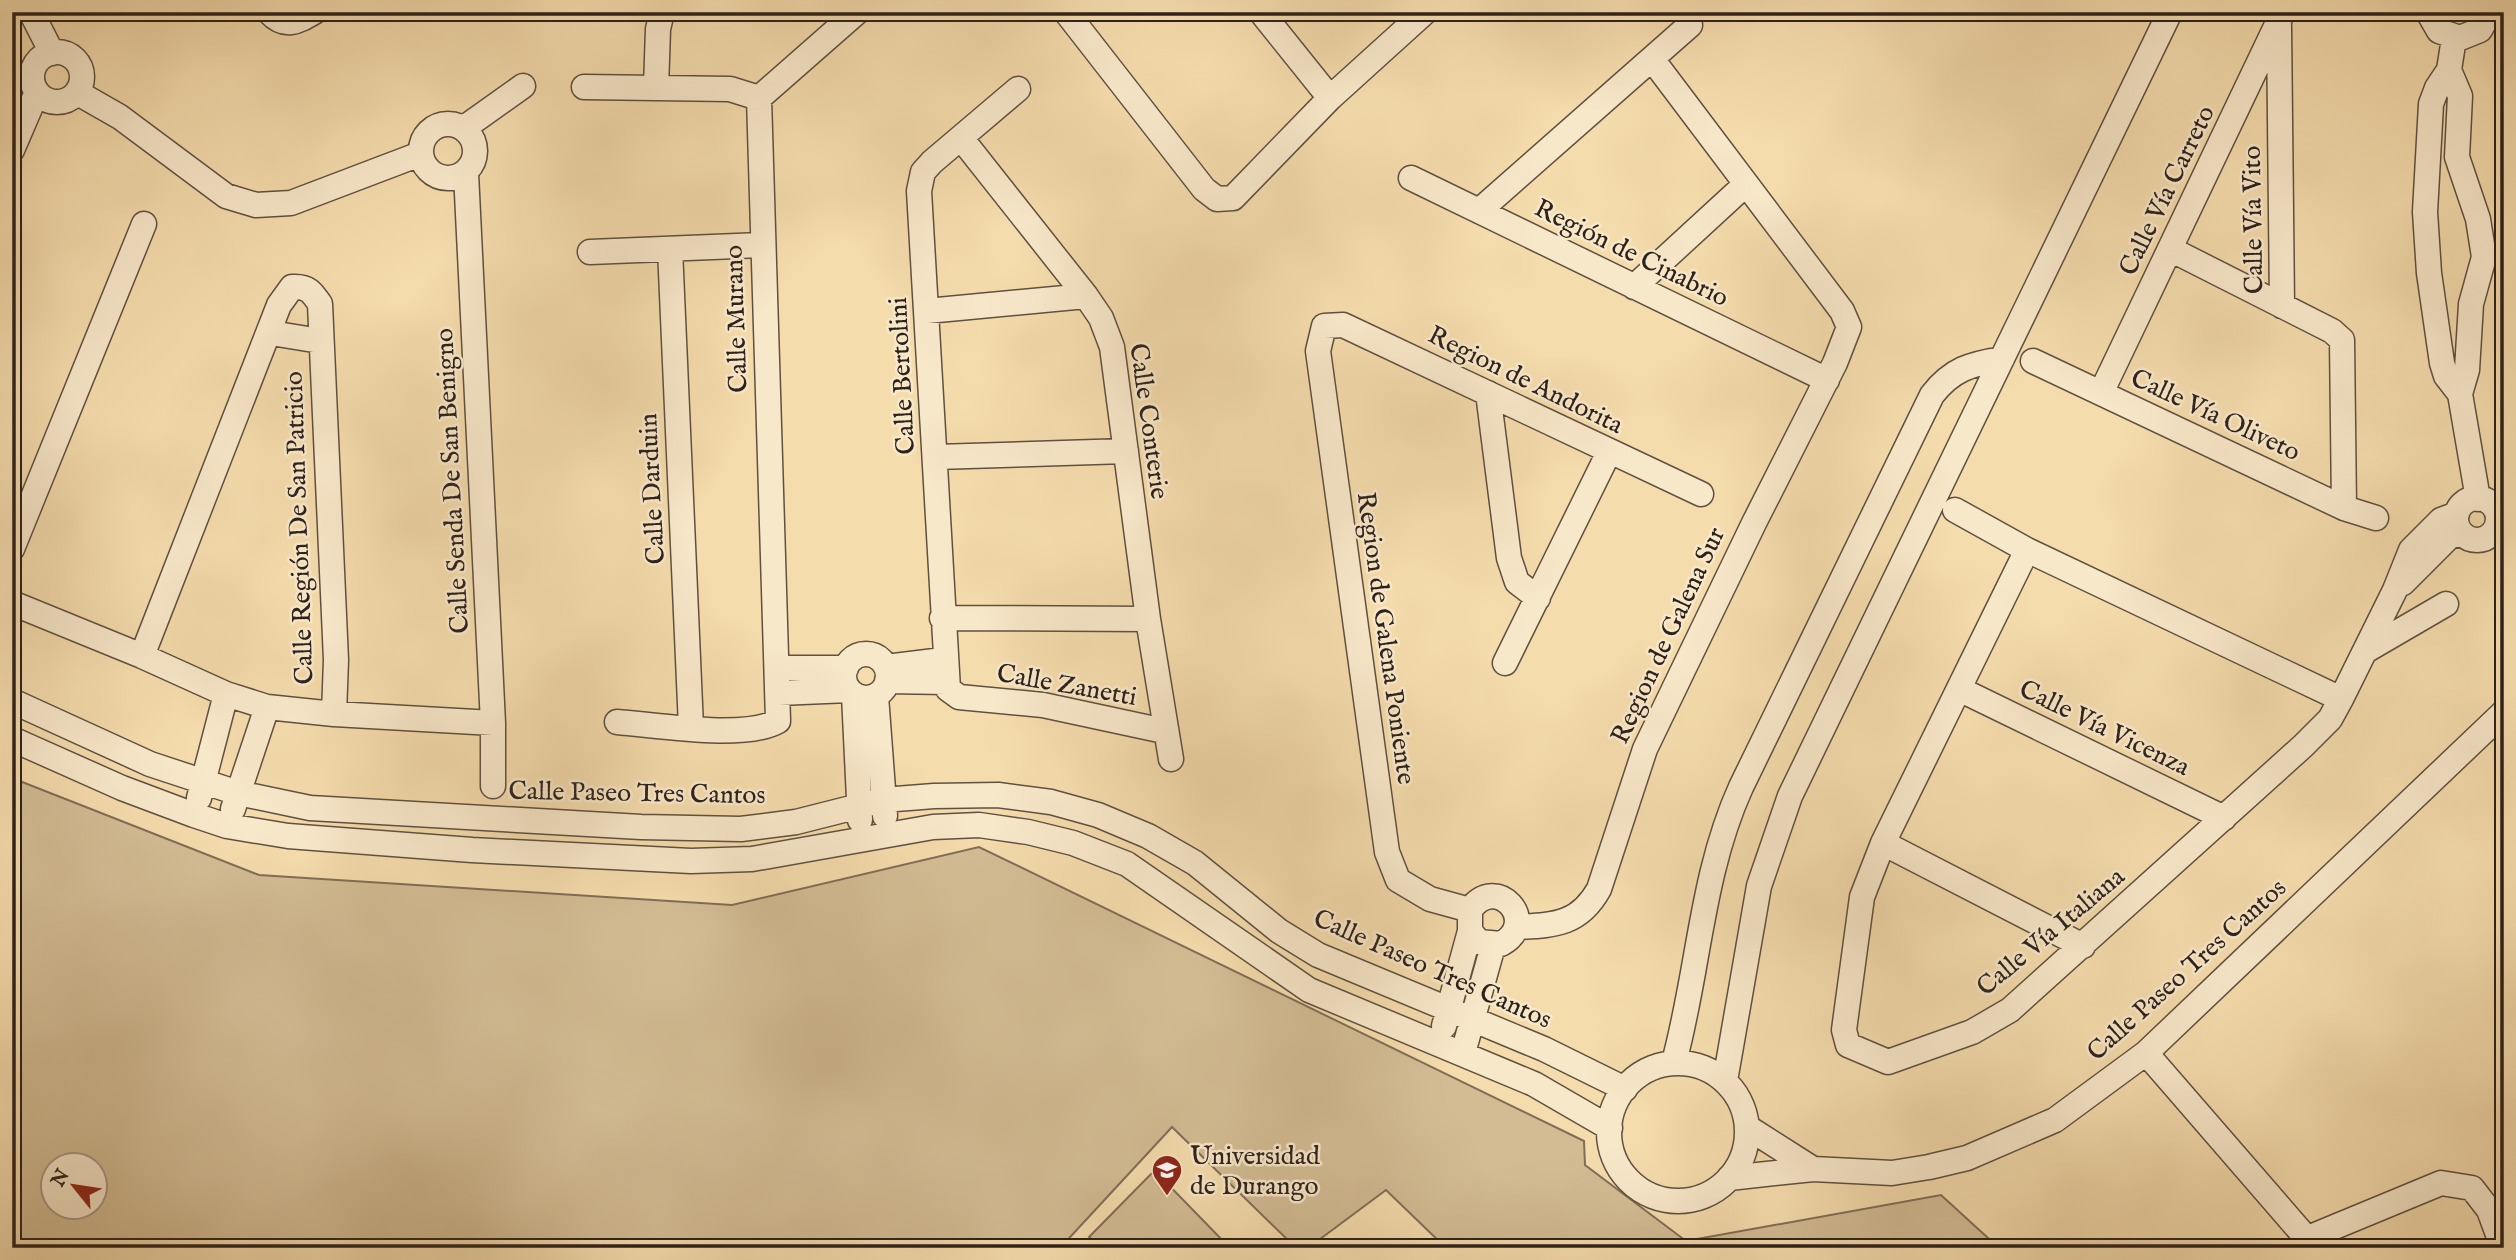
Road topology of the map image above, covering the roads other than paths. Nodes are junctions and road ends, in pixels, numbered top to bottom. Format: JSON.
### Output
{"nodes":[{"id":1,"x":31,"y":12,"type":"edge"},
{"id":2,"x":269,"y":12,"type":"edge"},
{"id":3,"x":314,"y":12,"type":"edge"},
{"id":4,"x":662,"y":12,"type":"edge"},
{"id":5,"x":857,"y":12,"type":"edge"},
{"id":6,"x":1066,"y":12,"type":"edge"},
{"id":7,"x":1261,"y":12,"type":"edge"},
{"id":8,"x":1425,"y":12,"type":"edge"},
{"id":9,"x":2170,"y":12,"type":"edge"},
{"id":10,"x":2428,"y":12,"type":"edge"},
{"id":11,"x":2490,"y":12,"type":"edge"},
{"id":12,"x":2281,"y":17,"type":"edge"},
{"id":13,"x":1690,"y":25,"type":"dead end"},
{"id":14,"x":2454,"y":38,"type":"junction"},
{"id":15,"x":52,"y":53,"type":"junction"},
{"id":16,"x":1651,"y":59,"type":"junction"},
{"id":17,"x":2449,"y":71,"type":"junction"},
{"id":18,"x":523,"y":86,"type":"dead end"},
{"id":19,"x":584,"y":87,"type":"dead end"},
{"id":20,"x":656,"y":88,"type":"junction"},
{"id":21,"x":1018,"y":89,"type":"dead end"},
{"id":22,"x":37,"y":92,"type":"junction"},
{"id":23,"x":78,"y":93,"type":"junction"},
{"id":24,"x":759,"y":98,"type":"junction"},
{"id":25,"x":1330,"y":98,"type":"junction"},
{"id":26,"x":464,"y":128,"type":"junction"},
{"id":27,"x":2428,"y":136,"type":"junction"},
{"id":28,"x":2456,"y":136,"type":"junction"},
{"id":29,"x":961,"y":138,"type":"junction"},
{"id":30,"x":12,"y":150,"type":"edge"},
{"id":31,"x":420,"y":154,"type":"junction"},
{"id":32,"x":466,"y":173,"type":"junction"},
{"id":33,"x":1411,"y":178,"type":"dead end"},
{"id":34,"x":1746,"y":184,"type":"junction"},
{"id":35,"x":1479,"y":211,"type":"junction"},
{"id":36,"x":144,"y":224,"type":"dead end"},
{"id":37,"x":761,"y":245,"type":"junction"},
{"id":38,"x":2493,"y":247,"type":"edge"},
{"id":39,"x":670,"y":249,"type":"junction"},
{"id":40,"x":2170,"y":249,"type":"junction"},
{"id":41,"x":590,"y":253,"type":"dead end"},
{"id":42,"x":1634,"y":287,"type":"junction"},
{"id":43,"x":1086,"y":296,"type":"junction"},
{"id":44,"x":2282,"y":306,"type":"junction"},
{"id":45,"x":927,"y":310,"type":"junction"},
{"id":46,"x":1324,"y":326,"type":"joint"},
{"id":47,"x":271,"y":332,"type":"junction"},
{"id":48,"x":320,"y":341,"type":"junction"},
{"id":49,"x":2002,"y":359,"type":"junction"},
{"id":50,"x":2033,"y":361,"type":"dead end"},
{"id":51,"x":1826,"y":380,"type":"junction"},
{"id":52,"x":1488,"y":393,"type":"junction"},
{"id":53,"x":2101,"y":393,"type":"junction"},
{"id":54,"x":2460,"y":394,"type":"junction"},
{"id":55,"x":1126,"y":451,"type":"junction"},
{"id":56,"x":1609,"y":452,"type":"junction"},
{"id":57,"x":936,"y":457,"type":"junction"},
{"id":58,"x":1701,"y":494,"type":"dead end"},
{"id":59,"x":2344,"y":508,"type":"junction"},
{"id":60,"x":1955,"y":510,"type":"dead end"},
{"id":61,"x":2493,"y":512,"type":"edge"},
{"id":62,"x":2376,"y":518,"type":"dead end"},
{"id":63,"x":2465,"y":529,"type":"junction"},
{"id":64,"x":2504,"y":548,"type":"edge"},
{"id":65,"x":12,"y":549,"type":"edge"},
{"id":66,"x":2027,"y":550,"type":"junction"},
{"id":67,"x":1538,"y":598,"type":"junction"},
{"id":68,"x":12,"y":603,"type":"edge"},
{"id":69,"x":2446,"y":604,"type":"dead end"},
{"id":70,"x":942,"y":618,"type":"junction"},
{"id":71,"x":1148,"y":619,"type":"junction"},
{"id":72,"x":2367,"y":650,"type":"junction"},
{"id":73,"x":142,"y":656,"type":"junction"},
{"id":74,"x":1504,"y":663,"type":"dead end"},
{"id":75,"x":950,"y":680,"type":"junction"},
{"id":76,"x":779,"y":681,"type":"junction"},
{"id":77,"x":866,"y":683,"type":"junction"},
{"id":78,"x":1959,"y":689,"type":"junction"},
{"id":79,"x":226,"y":694,"type":"junction"},
{"id":80,"x":2342,"y":699,"type":"junction"},
{"id":81,"x":12,"y":701,"type":"edge"},
{"id":82,"x":267,"y":707,"type":"junction"},
{"id":83,"x":2504,"y":712,"type":"edge"},
{"id":84,"x":334,"y":714,"type":"junction"},
{"id":85,"x":617,"y":722,"type":"dead end"},
{"id":86,"x":493,"y":723,"type":"junction"},
{"id":87,"x":691,"y":727,"type":"junction"},
{"id":88,"x":1164,"y":731,"type":"junction"},
{"id":89,"x":12,"y":738,"type":"edge"},
{"id":90,"x":1171,"y":759,"type":"dead end"},
{"id":91,"x":204,"y":783,"type":"junction"},
{"id":92,"x":493,"y":786,"type":"dead end"},
{"id":93,"x":238,"y":793,"type":"junction"},
{"id":94,"x":884,"y":800,"type":"junction"},
{"id":95,"x":859,"y":806,"type":"junction"},
{"id":96,"x":194,"y":815,"type":"junction"},
{"id":97,"x":2224,"y":818,"type":"junction"},
{"id":98,"x":227,"y":826,"type":"junction"},
{"id":99,"x":874,"y":836,"type":"junction"},
{"id":100,"x":1883,"y":844,"type":"junction"},
{"id":101,"x":1470,"y":920,"type":"junction"},
{"id":102,"x":1517,"y":927,"type":"junction"},
{"id":103,"x":1493,"y":946,"type":"junction"},
{"id":104,"x":2083,"y":946,"type":"junction"},
{"id":105,"x":1448,"y":1010,"type":"junction"},
{"id":106,"x":1474,"y":1019,"type":"junction"},
{"id":107,"x":1438,"y":1043,"type":"junction"},
{"id":108,"x":2146,"y":1052,"type":"junction"},
{"id":109,"x":1463,"y":1053,"type":"junction"},
{"id":110,"x":1674,"y":1062,"type":"junction"},
{"id":111,"x":1725,"y":1081,"type":"junction"},
{"id":112,"x":1625,"y":1089,"type":"junction"},
{"id":113,"x":1747,"y":1127,"type":"junction"},
{"id":114,"x":1610,"y":1128,"type":"junction"},
{"id":115,"x":1813,"y":1169,"type":"junction"},
{"id":116,"x":1730,"y":1178,"type":"junction"},
{"id":117,"x":2311,"y":1243,"type":"edge"},
{"id":118,"x":2503,"y":1248,"type":"edge"}],
"edges":[{"from":1,"to":15,"type":"street"},
{"from":2,"to":3,"type":"street"},
{"from":4,"to":20,"type":"street"},
{"from":5,"to":24,"type":"street"},
{"from":6,"to":25,"type":"street"},
{"from":7,"to":25,"type":"street"},
{"from":8,"to":25,"type":"street"},
{"from":9,"to":49,"type":"street"},
{"from":10,"to":14,"type":"street"},
{"from":11,"to":14,"type":"street"},
{"from":12,"to":40,"type":"street","name":"Calle Vía Carreto"},
{"from":12,"to":44,"type":"street","name":"Calle Vía Vito"},
{"from":13,"to":16,"type":"street"},
{"from":14,"to":17,"type":"street"},
{"from":15,"to":22,"type":"street"},
{"from":15,"to":23,"type":"street"},
{"from":16,"to":34,"type":"street"},
{"from":16,"to":35,"type":"street"},
{"from":17,"to":27,"type":"street"},
{"from":17,"to":28,"type":"street"},
{"from":18,"to":26,"type":"street"},
{"from":19,"to":20,"type":"street"},
{"from":20,"to":24,"type":"street"},
{"from":21,"to":29,"type":"street","name":"Calle Bertolini"},
{"from":22,"to":23,"type":"street"},
{"from":22,"to":30,"type":"street"},
{"from":23,"to":31,"type":"street"},
{"from":24,"to":37,"type":"street","name":"Calle Murano"},
{"from":26,"to":31,"type":"street"},
{"from":26,"to":32,"type":"street"},
{"from":27,"to":28,"type":"street"},
{"from":27,"to":54,"type":"street"},
{"from":28,"to":38,"type":"street"},
{"from":29,"to":43,"type":"street","name":"Calle Conterie"},
{"from":29,"to":45,"type":"street","name":"Calle Bertolini"},
{"from":31,"to":32,"type":"street"},
{"from":32,"to":86,"type":"street","name":"Calle Senda De San Benigno"},
{"from":33,"to":35,"type":"street","name":"Región de Cinabrio"},
{"from":34,"to":42,"type":"street"},
{"from":34,"to":51,"type":"street","name":"Region de Galena Sur"},
{"from":35,"to":42,"type":"street","name":"Región de Cinabrio"},
{"from":36,"to":65,"type":"street"},
{"from":37,"to":39,"type":"street"},
{"from":37,"to":76,"type":"street","name":"Calle Murano"},
{"from":38,"to":54,"type":"street"},
{"from":39,"to":41,"type":"street"},
{"from":39,"to":87,"type":"street","name":"Calle Darduin"},
{"from":40,"to":44,"type":"street"},
{"from":40,"to":53,"type":"street","name":"Calle Vía Carreto"},
{"from":42,"to":51,"type":"street","name":"Región de Cinabrio"},
{"from":43,"to":45,"type":"street"},
{"from":43,"to":55,"type":"street","name":"Calle Conterie"},
{"from":44,"to":59,"type":"street","name":"Calle Vía Vito"},
{"from":45,"to":57,"type":"street","name":"Calle Bertolini"},
{"from":46,"to":52,"type":"street","name":"Region de Andorita"},
{"from":46,"to":101,"type":"street","name":"Region de Galena Poniente"},
{"from":47,"to":48,"type":"street","name":"Calle Región De San Patricio"},
{"from":47,"to":48,"type":"street","name":"Calle Región De San Patricio"},
{"from":47,"to":73,"type":"street","name":"Calle Región De San Patricio"},
{"from":48,"to":84,"type":"street","name":"Calle Región De San Patricio"},
{"from":49,"to":110,"type":"street"},
{"from":49,"to":111,"type":"street"},
{"from":50,"to":53,"type":"street","name":"Calle Vía Oliveto"},
{"from":51,"to":102,"type":"street","name":"Region de Galena Sur"},
{"from":52,"to":56,"type":"street","name":"Region de Andorita"},
{"from":52,"to":67,"type":"street"},
{"from":53,"to":59,"type":"street","name":"Calle Vía Oliveto"},
{"from":54,"to":61,"type":"street"},
{"from":55,"to":57,"type":"street"},
{"from":55,"to":71,"type":"street","name":"Calle Conterie"},
{"from":56,"to":58,"type":"street","name":"Region de Andorita"},
{"from":56,"to":67,"type":"street"},
{"from":57,"to":70,"type":"street","name":"Calle Bertolini"},
{"from":59,"to":62,"type":"street","name":"Calle Vía Oliveto"},
{"from":60,"to":66,"type":"street"},
{"from":61,"to":63,"type":"street"},
{"from":61,"to":63,"type":"street"},
{"from":63,"to":64,"type":"street"},
{"from":63,"to":72,"type":"street","name":"Calle Vía Italiana"},
{"from":66,"to":78,"type":"street","name":"Calle Vía Italiana"},
{"from":66,"to":80,"type":"street"},
{"from":67,"to":74,"type":"street"},
{"from":68,"to":73,"type":"street"},
{"from":69,"to":72,"type":"street"},
{"from":70,"to":71,"type":"street"},
{"from":70,"to":75,"type":"street","name":"Calle Bertolini"},
{"from":71,"to":88,"type":"street","name":"Calle Conterie"},
{"from":72,"to":80,"type":"street","name":"Calle Vía Italiana"},
{"from":73,"to":79,"type":"street"},
{"from":75,"to":77,"type":"street"},
{"from":75,"to":88,"type":"street","name":"Calle Zanetti"},
{"from":76,"to":77,"type":"street"},
{"from":76,"to":87,"type":"street","name":"Calle Murano"},
{"from":77,"to":94,"type":"street"},
{"from":77,"to":95,"type":"street"},
{"from":78,"to":97,"type":"street","name":"Calle Vía Vicenza"},
{"from":78,"to":100,"type":"street","name":"Calle Vía Italiana"},
{"from":79,"to":82,"type":"street"},
{"from":79,"to":91,"type":"street"},
{"from":80,"to":97,"type":"street","name":"Calle Vía Italiana"},
{"from":81,"to":91,"type":"street","name":"Calle Paseo Tres Cantos"},
{"from":82,"to":84,"type":"street"},
{"from":82,"to":93,"type":"street"},
{"from":83,"to":108,"type":"street","name":"Calle Paseo Tres Cantos"},
{"from":84,"to":86,"type":"street"},
{"from":85,"to":87,"type":"street"},
{"from":86,"to":92,"type":"street","name":"Calle Senda De San Benigno"},
{"from":88,"to":90,"type":"street","name":"Calle Conterie"},
{"from":89,"to":96,"type":"street"},
{"from":91,"to":93,"type":"street","name":"Calle Paseo Tres Cantos"},
{"from":91,"to":96,"type":"street"},
{"from":93,"to":95,"type":"street","name":"Calle Paseo Tres Cantos"},
{"from":93,"to":98,"type":"street"},
{"from":94,"to":95,"type":"street","name":"Calle Paseo Tres Cantos"},
{"from":94,"to":99,"type":"street"},
{"from":94,"to":105,"type":"street","name":"Calle Paseo Tres Cantos"},
{"from":95,"to":99,"type":"street"},
{"from":96,"to":98,"type":"street"},
{"from":97,"to":104,"type":"street","name":"Calle Vía Italiana"},
{"from":98,"to":99,"type":"street"},
{"from":99,"to":107,"type":"street"},
{"from":100,"to":104,"type":"street"},
{"from":100,"to":104,"type":"street","name":"Calle Vía Italiana"},
{"from":101,"to":102,"type":"street"},
{"from":101,"to":103,"type":"street"},
{"from":101,"to":105,"type":"street"},
{"from":102,"to":103,"type":"street"},
{"from":103,"to":106,"type":"street"},
{"from":105,"to":106,"type":"street","name":"Calle Paseo Tres Cantos"},
{"from":105,"to":107,"type":"street"},
{"from":106,"to":109,"type":"street"},
{"from":106,"to":112,"type":"street","name":"Calle Paseo Tres Cantos"},
{"from":107,"to":109,"type":"street"},
{"from":108,"to":115,"type":"street","name":"Calle Paseo Tres Cantos"},
{"from":108,"to":117,"type":"street"},
{"from":109,"to":114,"type":"street"},
{"from":110,"to":111,"type":"street"},
{"from":110,"to":112,"type":"street"},
{"from":111,"to":113,"type":"street"},
{"from":112,"to":114,"type":"street"},
{"from":113,"to":115,"type":"street","name":"Calle Paseo Tres Cantos"},
{"from":113,"to":116,"type":"street"},
{"from":114,"to":116,"type":"street"},
{"from":115,"to":116,"type":"street","name":"Calle Paseo Tres Cantos"},
{"from":117,"to":118,"type":"street"}]}
